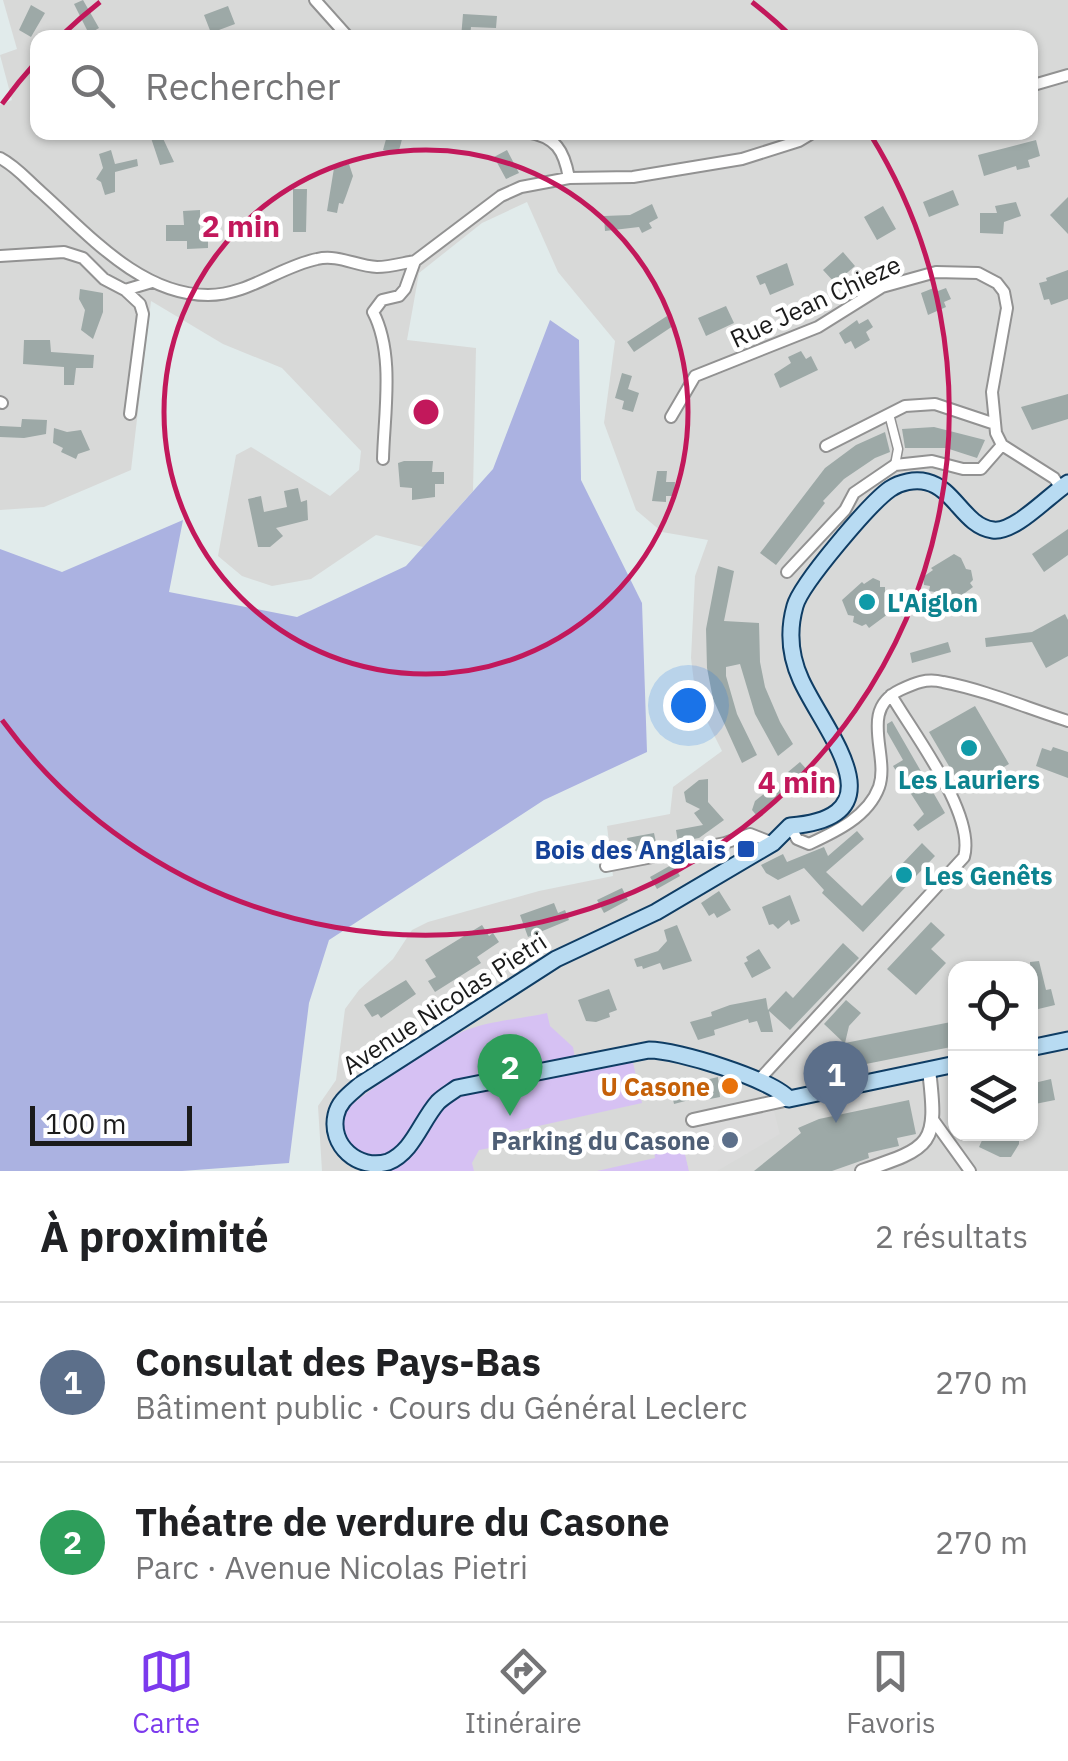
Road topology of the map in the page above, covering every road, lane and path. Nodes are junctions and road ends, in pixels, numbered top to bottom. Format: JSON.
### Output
{"nodes":[{"id":1,"x":315,"y":0,"type":"edge"},
{"id":2,"x":341,"y":30,"type":"edge"},
{"id":3,"x":1068,"y":75,"type":"edge"},
{"id":4,"x":1038,"y":84,"type":"edge"},
{"id":5,"x":552,"y":140,"type":"edge"},
{"id":6,"x":803,"y":140,"type":"edge"},
{"id":7,"x":0,"y":158,"type":"edge"},
{"id":8,"x":569,"y":178,"type":"junction"},
{"id":9,"x":0,"y":256,"type":"edge"},
{"id":10,"x":415,"y":261,"type":"junction"},
{"id":11,"x":152,"y":282,"type":"junction"},
{"id":12,"x":124,"y":290,"type":"junction"},
{"id":13,"x":130,"y":414,"type":"dead end"},
{"id":14,"x":889,"y":414,"type":"junction"},
{"id":15,"x":671,"y":416,"type":"dead end"},
{"id":16,"x":992,"y":423,"type":"junction"},
{"id":17,"x":1002,"y":445,"type":"junction"},
{"id":18,"x":826,"y":446,"type":"dead end"},
{"id":19,"x":382,"y":459,"type":"dead end"},
{"id":20,"x":895,"y":464,"type":"junction"},
{"id":21,"x":1064,"y":486,"type":"edge"},
{"id":22,"x":787,"y":572,"type":"dead end"},
{"id":23,"x":890,"y":695,"type":"junction"},
{"id":24,"x":1068,"y":720,"type":"edge"},
{"id":25,"x":790,"y":826,"type":"junction"},
{"id":26,"x":773,"y":843,"type":"junction"},
{"id":27,"x":606,"y":866,"type":"dead end"},
{"id":28,"x":1068,"y":1040,"type":"edge"},
{"id":29,"x":1038,"y":1046,"type":"edge"},
{"id":30,"x":948,"y":1066,"type":"edge"},
{"id":31,"x":929,"y":1070,"type":"junction"},
{"id":32,"x":758,"y":1081,"type":"junction"},
{"id":33,"x":789,"y":1099,"type":"junction"},
{"id":34,"x":694,"y":1120,"type":"dead end"},
{"id":35,"x":934,"y":1121,"type":"junction"},
{"id":36,"x":350,"y":1164,"type":"edge"},
{"id":37,"x":862,"y":1171,"type":"edge"},
{"id":38,"x":970,"y":1171,"type":"edge"}],
"edges":[{"from":1,"to":2,"type":"street"},
{"from":3,"to":4,"type":"street"},
{"from":5,"to":8,"type":"street"},
{"from":6,"to":8,"type":"street"},
{"from":7,"to":11,"type":"street"},
{"from":8,"to":10,"type":"street"},
{"from":9,"to":12,"type":"street"},
{"from":10,"to":11,"type":"street"},
{"from":10,"to":19,"type":"street"},
{"from":11,"to":12,"type":"street"},
{"from":12,"to":13,"type":"street"},
{"from":14,"to":16,"type":"street"},
{"from":14,"to":18,"type":"street"},
{"from":14,"to":20,"type":"street"},
{"from":15,"to":16,"type":"street","name":"Rue Jean Chieze"},
{"from":16,"to":17,"type":"street","name":"Rue Jean Chieze"},
{"from":17,"to":20,"type":"street"},
{"from":17,"to":21,"type":"street"},
{"from":20,"to":22,"type":"street"},
{"from":21,"to":25,"type":"main road"},
{"from":23,"to":24,"type":"street"},
{"from":23,"to":25,"type":"street"},
{"from":23,"to":32,"type":"street"},
{"from":25,"to":26,"type":"main road","name":"Avenue Nicolas Pietri"},
{"from":26,"to":27,"type":"street"},
{"from":26,"to":36,"type":"main road","name":"Avenue Nicolas Pietri"},
{"from":28,"to":29,"type":"main road"},
{"from":30,"to":31,"type":"main road"},
{"from":31,"to":33,"type":"main road"},
{"from":31,"to":35,"type":"street"},
{"from":32,"to":33,"type":"main road","name":"Avenue Nicolas Pietri"},
{"from":32,"to":36,"type":"main road","name":"Avenue Nicolas Pietri"},
{"from":33,"to":34,"type":"street"},
{"from":35,"to":37,"type":"street"},
{"from":35,"to":38,"type":"street"}]}
